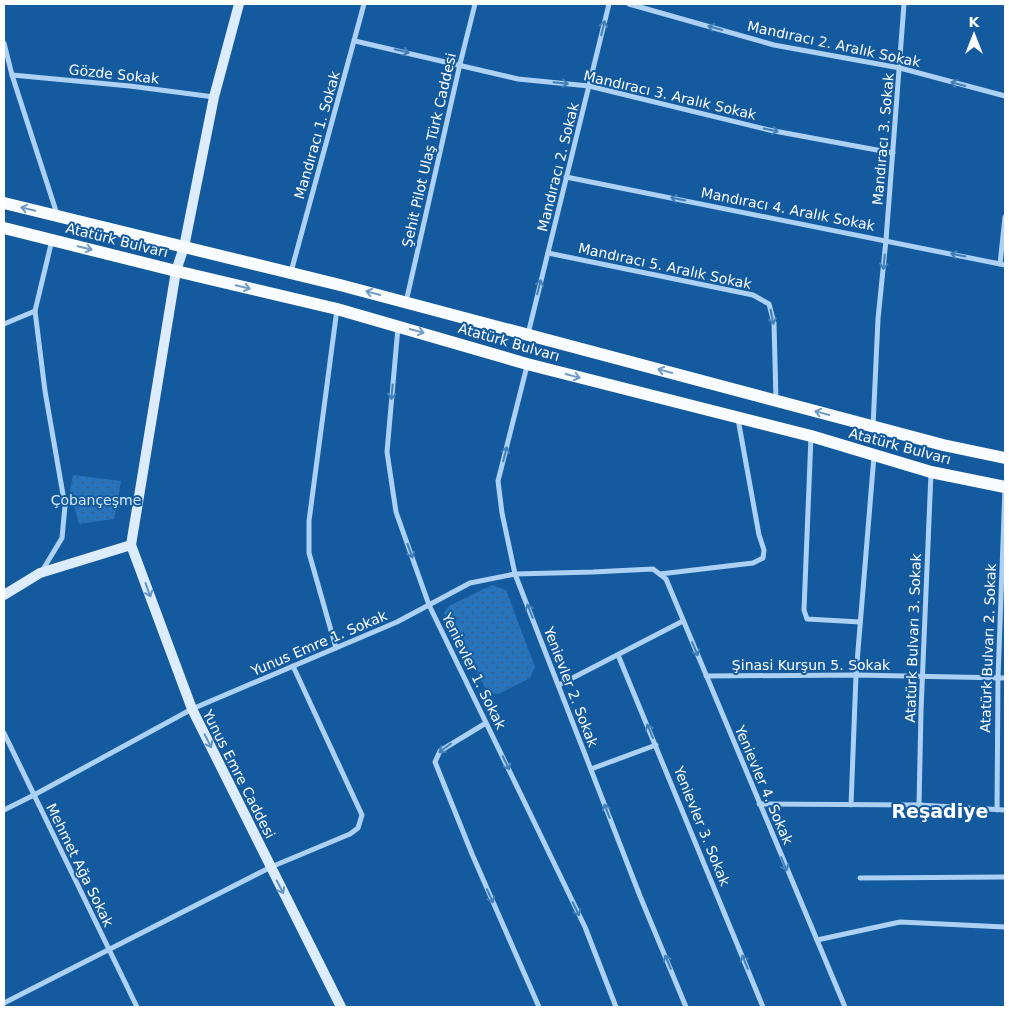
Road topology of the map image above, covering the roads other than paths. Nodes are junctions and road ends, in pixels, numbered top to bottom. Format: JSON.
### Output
{"nodes":[{"id":1,"x":239,"y":4,"type":"edge"},
{"id":2,"x":364,"y":4,"type":"edge"},
{"id":3,"x":475,"y":4,"type":"edge"},
{"id":4,"x":609,"y":4,"type":"edge"},
{"id":5,"x":629,"y":4,"type":"edge"},
{"id":6,"x":904,"y":4,"type":"edge"},
{"id":7,"x":355,"y":41,"type":"junction"},
{"id":8,"x":4,"y":42,"type":"edge"},
{"id":9,"x":460,"y":64,"type":"junction"},
{"id":10,"x":900,"y":68,"type":"junction"},
{"id":11,"x":12,"y":75,"type":"junction"},
{"id":12,"x":589,"y":86,"type":"junction"},
{"id":13,"x":1005,"y":96,"type":"edge"},
{"id":14,"x":214,"y":97,"type":"junction"},
{"id":15,"x":893,"y":153,"type":"junction"},
{"id":16,"x":566,"y":177,"type":"junction"},
{"id":17,"x":4,"y":203,"type":"edge"},
{"id":18,"x":58,"y":216,"type":"junction"},
{"id":19,"x":1005,"y":217,"type":"edge"},
{"id":20,"x":4,"y":228,"type":"edge"},
{"id":21,"x":52,"y":239,"type":"junction"},
{"id":22,"x":886,"y":240,"type":"junction"},
{"id":23,"x":184,"y":247,"type":"junction"},
{"id":24,"x":548,"y":253,"type":"junction"},
{"id":25,"x":1002,"y":264,"type":"edge"},
{"id":26,"x":176,"y":271,"type":"junction"},
{"id":27,"x":290,"y":273,"type":"junction"},
{"id":28,"x":406,"y":302,"type":"junction"},
{"id":29,"x":337,"y":309,"type":"junction"},
{"id":30,"x":35,"y":311,"type":"junction"},
{"id":31,"x":4,"y":324,"type":"edge"},
{"id":32,"x":398,"y":326,"type":"junction"},
{"id":33,"x":528,"y":335,"type":"junction"},
{"id":34,"x":527,"y":364,"type":"junction"},
{"id":35,"x":776,"y":401,"type":"junction"},
{"id":36,"x":738,"y":418,"type":"junction"},
{"id":37,"x":874,"y":426,"type":"junction"},
{"id":38,"x":811,"y":436,"type":"junction"},
{"id":39,"x":874,"y":456,"type":"junction"},
{"id":40,"x":1005,"y":458,"type":"edge"},
{"id":41,"x":931,"y":472,"type":"junction"},
{"id":42,"x":1005,"y":487,"type":"edge"},
{"id":43,"x":131,"y":545,"type":"junction"},
{"id":44,"x":40,"y":573,"type":"junction"},
{"id":45,"x":516,"y":574,"type":"junction"},
{"id":46,"x":660,"y":574,"type":"junction"},
{"id":47,"x":4,"y":595,"type":"edge"},
{"id":48,"x":429,"y":605,"type":"junction"},
{"id":49,"x":683,"y":622,"type":"junction"},
{"id":50,"x":860,"y":622,"type":"junction"},
{"id":51,"x":336,"y":648,"type":"junction"},
{"id":52,"x":618,"y":654,"type":"junction"},
{"id":53,"x":293,"y":666,"type":"junction"},
{"id":54,"x":856,"y":675,"type":"junction"},
{"id":55,"x":706,"y":676,"type":"junction"},
{"id":56,"x":922,"y":677,"type":"junction"},
{"id":57,"x":998,"y":678,"type":"junction"},
{"id":58,"x":1005,"y":678,"type":"edge"},
{"id":59,"x":558,"y":685,"type":"junction"},
{"id":60,"x":192,"y":710,"type":"junction"},
{"id":61,"x":486,"y":723,"type":"junction"},
{"id":62,"x":4,"y":733,"type":"edge"},
{"id":63,"x":656,"y":745,"type":"junction"},
{"id":64,"x":591,"y":769,"type":"junction"},
{"id":65,"x":34,"y":795,"type":"junction"},
{"id":66,"x":759,"y":804,"type":"junction"},
{"id":67,"x":852,"y":805,"type":"junction"},
{"id":68,"x":919,"y":805,"type":"junction"},
{"id":69,"x":4,"y":810,"type":"edge"},
{"id":70,"x":997,"y":810,"type":"junction"},
{"id":71,"x":1005,"y":810,"type":"edge"},
{"id":72,"x":271,"y":867,"type":"junction"},
{"id":73,"x":1005,"y":877,"type":"edge"},
{"id":74,"x":860,"y":878,"type":"dead end"},
{"id":75,"x":1005,"y":927,"type":"edge"},
{"id":76,"x":817,"y":940,"type":"junction"},
{"id":77,"x":109,"y":950,"type":"junction"},
{"id":78,"x":4,"y":1003,"type":"edge"},
{"id":79,"x":137,"y":1007,"type":"edge"},
{"id":80,"x":341,"y":1007,"type":"edge"},
{"id":81,"x":539,"y":1007,"type":"edge"},
{"id":82,"x":616,"y":1007,"type":"edge"},
{"id":83,"x":686,"y":1007,"type":"edge"},
{"id":84,"x":763,"y":1007,"type":"edge"},
{"id":85,"x":845,"y":1007,"type":"edge"}],
"edges":[{"from":1,"to":14,"type":"street"},
{"from":2,"to":7,"type":"street","name":"Mandıracı 1. Sokak"},
{"from":3,"to":9,"type":"street","name":"Şehit Pilot Ulaş Türk Caddesi"},
{"from":12,"to":4,"type":"street","name":"Mandıracı 2. Sokak","one_way":true},
{"from":10,"to":5,"type":"street","name":"Mandıracı 2. Aralık Sokak","one_way":true},
{"from":6,"to":10,"type":"street","name":"Mandıracı 3. Sokak"},
{"from":7,"to":9,"type":"street","name":"Mandıracı 3. Aralık Sokak","one_way":true},
{"from":7,"to":27,"type":"street","name":"Mandıracı 1. Sokak"},
{"from":8,"to":11,"type":"street"},
{"from":9,"to":12,"type":"street","name":"Mandıracı 3. Aralık Sokak","one_way":true},
{"from":9,"to":28,"type":"street","name":"Şehit Pilot Ulaş Türk Caddesi"},
{"from":13,"to":10,"type":"street","name":"Mandıracı 2. Aralık Sokak","one_way":true},
{"from":10,"to":15,"type":"street","name":"Mandıracı 3. Sokak"},
{"from":11,"to":14,"type":"street","name":"Gözde Sokak"},
{"from":11,"to":18,"type":"street"},
{"from":12,"to":15,"type":"street","name":"Mandıracı 3. Aralık Sokak","one_way":true},
{"from":12,"to":16,"type":"street","name":"Mandıracı 2. Sokak"},
{"from":14,"to":23,"type":"street"},
{"from":15,"to":22,"type":"street","name":"Mandıracı 3. Sokak"},
{"from":22,"to":16,"type":"street","name":"Mandıracı 4. Aralık Sokak","one_way":true},
{"from":16,"to":24,"type":"street","name":"Mandıracı 2. Sokak"},
{"from":18,"to":17,"type":"main road","name":"Atatürk Bulvarı","one_way":true},
{"from":18,"to":23,"type":"main road","name":"Atatürk Bulvarı"},
{"from":19,"to":25,"type":"street"},
{"from":20,"to":21,"type":"main road","name":"Atatürk Bulvarı"},
{"from":21,"to":26,"type":"main road","name":"Atatürk Bulvarı","one_way":true},
{"from":21,"to":30,"type":"street"},
{"from":25,"to":22,"type":"street","name":"Mandıracı 4. Aralık Sokak","one_way":true},
{"from":22,"to":37,"type":"street","name":"Mandıracı 3. Sokak","one_way":true},
{"from":23,"to":26,"type":"street"},
{"from":23,"to":27,"type":"main road","name":"Atatürk Bulvarı"},
{"from":33,"to":24,"type":"street","name":"Mandıracı 2. Sokak","one_way":true},
{"from":24,"to":35,"type":"street","name":"Mandıracı 5. Aralık Sokak","one_way":true},
{"from":26,"to":29,"type":"main road","name":"Atatürk Bulvarı","one_way":true},
{"from":26,"to":43,"type":"street"},
{"from":28,"to":27,"type":"main road","name":"Atatürk Bulvarı","one_way":true},
{"from":28,"to":33,"type":"main road","name":"Atatürk Bulvarı"},
{"from":29,"to":32,"type":"main road","name":"Atatürk Bulvarı"},
{"from":29,"to":51,"type":"street"},
{"from":30,"to":31,"type":"street"},
{"from":30,"to":44,"type":"street"},
{"from":32,"to":34,"type":"main road","name":"Atatürk Bulvarı","one_way":true},
{"from":32,"to":48,"type":"street","name":"Yenievler 1. Sokak","one_way":true},
{"from":35,"to":33,"type":"main road","name":"Atatürk Bulvarı","one_way":true},
{"from":34,"to":36,"type":"main road","name":"Atatürk Bulvarı","one_way":true},
{"from":45,"to":34,"type":"street","name":"Yenievler 2. Sokak","one_way":true},
{"from":37,"to":35,"type":"main road","name":"Atatürk Bulvarı","one_way":true},
{"from":36,"to":38,"type":"main road","name":"Atatürk Bulvarı"},
{"from":36,"to":46,"type":"street","name":"Yunus Emre 1. Sokak"},
{"from":37,"to":40,"type":"main road","name":"Atatürk Bulvarı"},
{"from":38,"to":39,"type":"main road","name":"Atatürk Bulvarı"},
{"from":38,"to":50,"type":"street"},
{"from":39,"to":41,"type":"main road","name":"Atatürk Bulvarı"},
{"from":39,"to":50,"type":"street"},
{"from":41,"to":42,"type":"main road","name":"Atatürk Bulvarı"},
{"from":41,"to":56,"type":"street","name":"Atatürk Bulvarı 3. Sokak"},
{"from":42,"to":57,"type":"street","name":"Atatürk Bulvarı 2. Sokak"},
{"from":43,"to":44,"type":"street"},
{"from":43,"to":60,"type":"street","name":"Yunus Emre Caddesi","one_way":true},
{"from":44,"to":47,"type":"street"},
{"from":45,"to":46,"type":"street","name":"Yunus Emre 1. Sokak"},
{"from":45,"to":48,"type":"street","name":"Yunus Emre 1. Sokak"},
{"from":59,"to":45,"type":"street","name":"Yenievler 2. Sokak","one_way":true},
{"from":46,"to":49,"type":"street","name":"Yenievler 4. Sokak"},
{"from":48,"to":51,"type":"street","name":"Yunus Emre 1. Sokak"},
{"from":48,"to":61,"type":"street","name":"Yenievler 1. Sokak"},
{"from":49,"to":52,"type":"street"},
{"from":49,"to":55,"type":"street","name":"Yenievler 4. Sokak","one_way":true},
{"from":50,"to":54,"type":"street"},
{"from":51,"to":53,"type":"street","name":"Yunus Emre 1. Sokak"},
{"from":52,"to":59,"type":"street"},
{"from":63,"to":52,"type":"street","name":"Yenievler 3. Sokak","one_way":true},
{"from":53,"to":60,"type":"street","name":"Yunus Emre 1. Sokak"},
{"from":53,"to":72,"type":"street"},
{"from":54,"to":55,"type":"street","name":"Şinasi Kurşun 5. Sokak"},
{"from":54,"to":56,"type":"street","name":"Şinasi Kurşun 5. Sokak"},
{"from":54,"to":67,"type":"street"},
{"from":55,"to":66,"type":"street","name":"Yenievler 4. Sokak"},
{"from":56,"to":57,"type":"street","name":"Şinasi Kurşun 5. Sokak"},
{"from":56,"to":68,"type":"street","name":"Atatürk Bulvarı 3. Sokak"},
{"from":57,"to":58,"type":"street","name":"Şinasi Kurşun 5. Sokak"},
{"from":57,"to":70,"type":"street","name":"Atatürk Bulvarı 2. Sokak"},
{"from":59,"to":64,"type":"street","name":"Yenievler 2. Sokak"},
{"from":60,"to":65,"type":"street","name":"Yunus Emre 1. Sokak"},
{"from":60,"to":72,"type":"street","name":"Yunus Emre Caddesi","one_way":true},
{"from":61,"to":81,"type":"street","one_way":true},
{"from":61,"to":82,"type":"street","name":"Yenievler 1. Sokak","one_way":true},
{"from":62,"to":65,"type":"street","name":"Mehmet Ağa Sokak"},
{"from":63,"to":64,"type":"street"},
{"from":84,"to":63,"type":"street","name":"Yenievler 3. Sokak","one_way":true},
{"from":83,"to":64,"type":"street","name":"Yenievler 2. Sokak","one_way":true},
{"from":65,"to":69,"type":"street","name":"Yunus Emre 1. Sokak"},
{"from":65,"to":77,"type":"street","name":"Mehmet Ağa Sokak"},
{"from":66,"to":67,"type":"street"},
{"from":66,"to":76,"type":"street","name":"Yenievler 4. Sokak","one_way":true},
{"from":67,"to":68,"type":"street"},
{"from":68,"to":70,"type":"street"},
{"from":70,"to":71,"type":"street"},
{"from":72,"to":77,"type":"street"},
{"from":72,"to":80,"type":"street","name":"Yunus Emre Caddesi","one_way":true},
{"from":73,"to":74,"type":"street"},
{"from":75,"to":76,"type":"street"},
{"from":76,"to":85,"type":"street","name":"Yenievler 4. Sokak"},
{"from":77,"to":78,"type":"street"},
{"from":77,"to":79,"type":"street","name":"Mehmet Ağa Sokak"}]}
